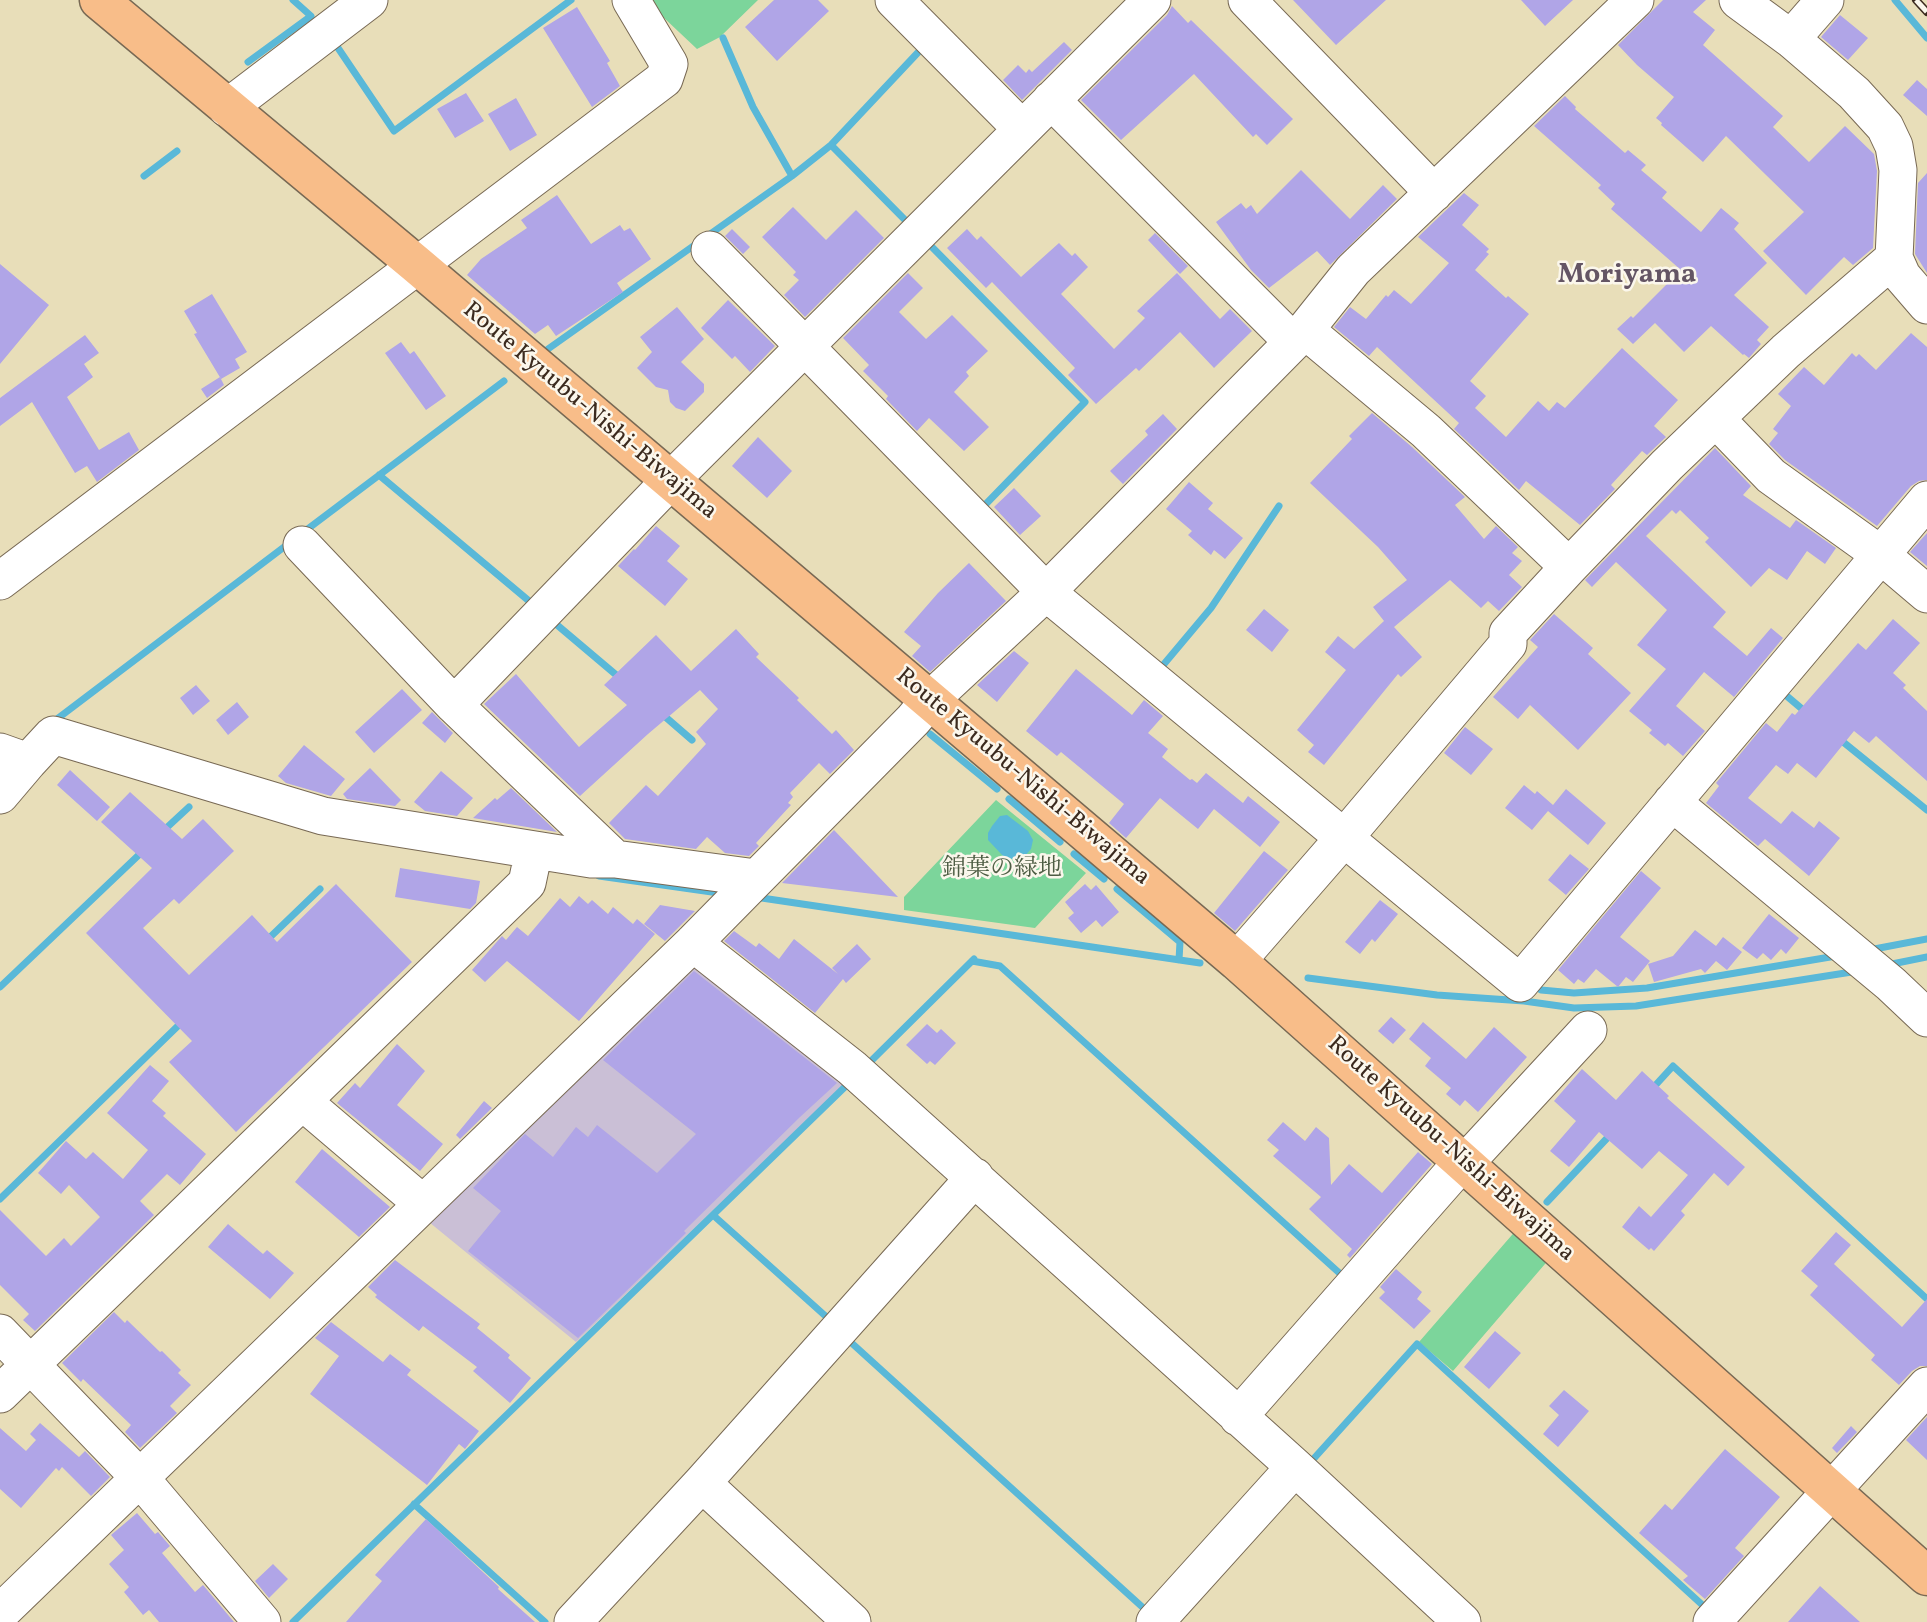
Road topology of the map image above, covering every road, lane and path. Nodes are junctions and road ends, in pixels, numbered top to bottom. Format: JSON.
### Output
{"nodes":[{"id":1,"x":99,"y":0,"type":"edge"},
{"id":2,"x":369,"y":0,"type":"edge"},
{"id":3,"x":631,"y":0,"type":"edge"},
{"id":4,"x":894,"y":0,"type":"edge"},
{"id":5,"x":1153,"y":0,"type":"edge"},
{"id":6,"x":1247,"y":0,"type":"edge"},
{"id":7,"x":1635,"y":0,"type":"edge"},
{"id":8,"x":1738,"y":0,"type":"edge"},
{"id":9,"x":1825,"y":0,"type":"edge"},
{"id":10,"x":1791,"y":39,"type":"junction"},
{"id":11,"x":1051,"y":100,"type":"junction"},
{"id":12,"x":227,"y":108,"type":"junction"},
{"id":13,"x":1022,"y":130,"type":"junction"},
{"id":14,"x":1434,"y":193,"type":"junction"},
{"id":15,"x":710,"y":250,"type":"dead end"},
{"id":16,"x":1894,"y":258,"type":"junction"},
{"id":17,"x":417,"y":265,"type":"junction"},
{"id":18,"x":1927,"y":305,"type":"edge"},
{"id":19,"x":1299,"y":336,"type":"junction"},
{"id":20,"x":805,"y":346,"type":"junction"},
{"id":21,"x":1716,"y":419,"type":"junction"},
{"id":22,"x":670,"y":481,"type":"junction"},
{"id":23,"x":1927,"y":500,"type":"edge"},
{"id":24,"x":302,"y":545,"type":"dead end"},
{"id":25,"x":1881,"y":555,"type":"junction"},
{"id":26,"x":1569,"y":567,"type":"junction"},
{"id":27,"x":0,"y":581,"type":"edge"},
{"id":28,"x":1046,"y":593,"type":"junction"},
{"id":29,"x":1927,"y":594,"type":"edge"},
{"id":30,"x":930,"y":699,"type":"junction"},
{"id":31,"x":454,"y":705,"type":"junction"},
{"id":32,"x":28,"y":752,"type":"edge"},
{"id":33,"x":0,"y":795,"type":"edge"},
{"id":34,"x":1672,"y":802,"type":"junction"},
{"id":35,"x":1344,"y":838,"type":"junction"},
{"id":36,"x":615,"y":859,"type":"junction"},
{"id":37,"x":531,"y":862,"type":"junction"},
{"id":38,"x":745,"y":890,"type":"junction"},
{"id":39,"x":693,"y":943,"type":"junction"},
{"id":40,"x":1237,"y":961,"type":"junction"},
{"id":41,"x":1927,"y":1018,"type":"edge"},
{"id":42,"x":1588,"y":1030,"type":"dead end"},
{"id":43,"x":302,"y":1101,"type":"junction"},
{"id":44,"x":1464,"y":1162,"type":"junction"},
{"id":45,"x":975,"y":1177,"type":"junction"},
{"id":46,"x":423,"y":1204,"type":"junction"},
{"id":47,"x":0,"y":1333,"type":"edge"},
{"id":48,"x":30,"y":1365,"type":"junction"},
{"id":49,"x":1927,"y":1386,"type":"edge"},
{"id":50,"x":0,"y":1394,"type":"edge"},
{"id":51,"x":1238,"y":1417,"type":"junction"},
{"id":52,"x":1295,"y":1467,"type":"junction"},
{"id":53,"x":140,"y":1478,"type":"junction"},
{"id":54,"x":702,"y":1483,"type":"junction"},
{"id":55,"x":1832,"y":1491,"type":"junction"},
{"id":56,"x":1927,"y":1576,"type":"edge"},
{"id":57,"x":0,"y":1613,"type":"edge"},
{"id":58,"x":262,"y":1622,"type":"edge"},
{"id":59,"x":573,"y":1622,"type":"edge"},
{"id":60,"x":852,"y":1622,"type":"edge"},
{"id":61,"x":1155,"y":1622,"type":"edge"},
{"id":62,"x":1462,"y":1622,"type":"edge"},
{"id":63,"x":1712,"y":1622,"type":"edge"}],
"edges":[{"from":1,"to":12,"type":"main road","name":"Route Kyuubu-Nishi-Biwajima"},
{"from":2,"to":12,"type":"street"},
{"from":3,"to":17,"type":"street"},
{"from":4,"to":13,"type":"street"},
{"from":5,"to":11,"type":"street"},
{"from":6,"to":14,"type":"street"},
{"from":7,"to":14,"type":"street"},
{"from":8,"to":10,"type":"street"},
{"from":9,"to":10,"type":"street"},
{"from":10,"to":16,"type":"street"},
{"from":11,"to":13,"type":"street"},
{"from":11,"to":19,"type":"street"},
{"from":12,"to":17,"type":"main road","name":"Route Kyuubu-Nishi-Biwajima"},
{"from":13,"to":20,"type":"street"},
{"from":14,"to":19,"type":"street"},
{"from":15,"to":20,"type":"street"},
{"from":16,"to":18,"type":"street"},
{"from":16,"to":21,"type":"street"},
{"from":17,"to":22,"type":"main road","name":"Route Kyuubu-Nishi-Biwajima"},
{"from":17,"to":27,"type":"street"},
{"from":19,"to":26,"type":"street"},
{"from":19,"to":28,"type":"street"},
{"from":20,"to":22,"type":"street"},
{"from":20,"to":28,"type":"street"},
{"from":21,"to":25,"type":"street"},
{"from":21,"to":26,"type":"street"},
{"from":22,"to":30,"type":"main road","name":"Route Kyuubu-Nishi-Biwajima"},
{"from":22,"to":31,"type":"street"},
{"from":23,"to":25,"type":"street"},
{"from":24,"to":31,"type":"street"},
{"from":25,"to":29,"type":"street"},
{"from":25,"to":34,"type":"street"},
{"from":26,"to":35,"type":"street"},
{"from":28,"to":30,"type":"street"},
{"from":28,"to":35,"type":"street"},
{"from":30,"to":38,"type":"street"},
{"from":30,"to":40,"type":"main road","name":"Route Kyuubu-Nishi-Biwajima"},
{"from":31,"to":36,"type":"street"},
{"from":32,"to":33,"type":"street"},
{"from":32,"to":37,"type":"street"},
{"from":34,"to":35,"type":"street"},
{"from":34,"to":41,"type":"street"},
{"from":35,"to":40,"type":"street"},
{"from":36,"to":37,"type":"street"},
{"from":36,"to":38,"type":"street"},
{"from":37,"to":43,"type":"street"},
{"from":38,"to":39,"type":"street"},
{"from":39,"to":45,"type":"street"},
{"from":39,"to":46,"type":"street"},
{"from":40,"to":44,"type":"main road","name":"Route Kyuubu-Nishi-Biwajima"},
{"from":42,"to":44,"type":"street"},
{"from":43,"to":46,"type":"street"},
{"from":43,"to":48,"type":"street"},
{"from":44,"to":51,"type":"street"},
{"from":44,"to":55,"type":"main road","name":"Route Kyuubu-Nishi-Biwajima"},
{"from":45,"to":51,"type":"street"},
{"from":45,"to":54,"type":"street"},
{"from":46,"to":53,"type":"street"},
{"from":47,"to":48,"type":"street"},
{"from":48,"to":50,"type":"street"},
{"from":48,"to":53,"type":"street"},
{"from":49,"to":55,"type":"street"},
{"from":51,"to":52,"type":"street"},
{"from":52,"to":61,"type":"street"},
{"from":52,"to":62,"type":"street"},
{"from":53,"to":57,"type":"street"},
{"from":53,"to":58,"type":"street"},
{"from":54,"to":59,"type":"street"},
{"from":54,"to":60,"type":"street"},
{"from":55,"to":56,"type":"main road","name":"Route Kyuubu-Nishi-Biwajima"},
{"from":55,"to":63,"type":"street"}]}
